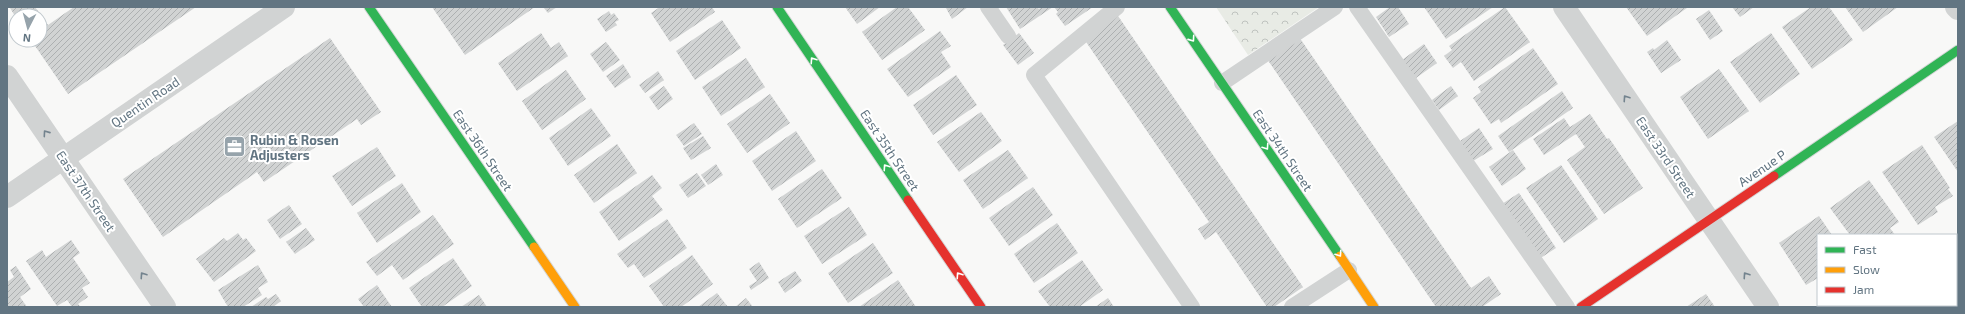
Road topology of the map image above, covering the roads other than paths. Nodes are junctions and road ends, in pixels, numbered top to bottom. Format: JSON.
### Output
{"nodes":[{"id":1,"x":284,"y":7,"type":"edge"},
{"id":2,"x":369,"y":7,"type":"edge"},
{"id":3,"x":777,"y":7,"type":"edge"},
{"id":4,"x":988,"y":7,"type":"edge"},
{"id":5,"x":1117,"y":7,"type":"edge"},
{"id":6,"x":1170,"y":7,"type":"edge"},
{"id":7,"x":1335,"y":7,"type":"edge"},
{"id":8,"x":1357,"y":7,"type":"edge"},
{"id":9,"x":1564,"y":7,"type":"edge"},
{"id":10,"x":1008,"y":36,"type":"dead end"},
{"id":11,"x":1958,"y":50,"type":"edge"},
{"id":12,"x":7,"y":76,"type":"edge"},
{"id":13,"x":1222,"y":83,"type":"junction"},
{"id":14,"x":64,"y":158,"type":"junction"},
{"id":15,"x":7,"y":197,"type":"edge"},
{"id":16,"x":1709,"y":220,"type":"junction"},
{"id":17,"x":1350,"y":270,"type":"junction"},
{"id":18,"x":165,"y":307,"type":"edge"},
{"id":19,"x":575,"y":307,"type":"edge"},
{"id":20,"x":981,"y":307,"type":"edge"},
{"id":21,"x":1192,"y":307,"type":"edge"},
{"id":22,"x":1292,"y":307,"type":"edge"},
{"id":23,"x":1374,"y":307,"type":"edge"},
{"id":24,"x":1567,"y":307,"type":"edge"},
{"id":25,"x":1581,"y":307,"type":"edge"},
{"id":26,"x":1768,"y":307,"type":"edge"}],
"edges":[{"from":1,"to":14,"type":"street","name":"Quentin Road"},
{"from":2,"to":19,"type":"street","name":"East 36th Street"},
{"from":20,"to":3,"type":"street","name":"East 35th Street","one_way":true},
{"from":4,"to":10,"type":"lane"},
{"from":5,"to":21,"type":"lane"},
{"from":6,"to":13,"type":"street","name":"East 34th Street","one_way":true},
{"from":7,"to":13,"type":"lane"},
{"from":8,"to":24,"type":"lane"},
{"from":16,"to":9,"type":"street","name":"East 33rd Street","one_way":true},
{"from":11,"to":16,"type":"street","name":"Avenue P"},
{"from":14,"to":12,"type":"street","name":"East 37th Street","one_way":true},
{"from":13,"to":17,"type":"street","name":"East 34th Street","one_way":true},
{"from":14,"to":15,"type":"street","name":"Quentin Road"},
{"from":18,"to":14,"type":"street","name":"East 37th Street","one_way":true},
{"from":16,"to":25,"type":"street","name":"Avenue P"},
{"from":26,"to":16,"type":"street","name":"East 33rd Street","one_way":true},
{"from":17,"to":22,"type":"lane"},
{"from":17,"to":23,"type":"street","name":"East 34th Street"}]}
